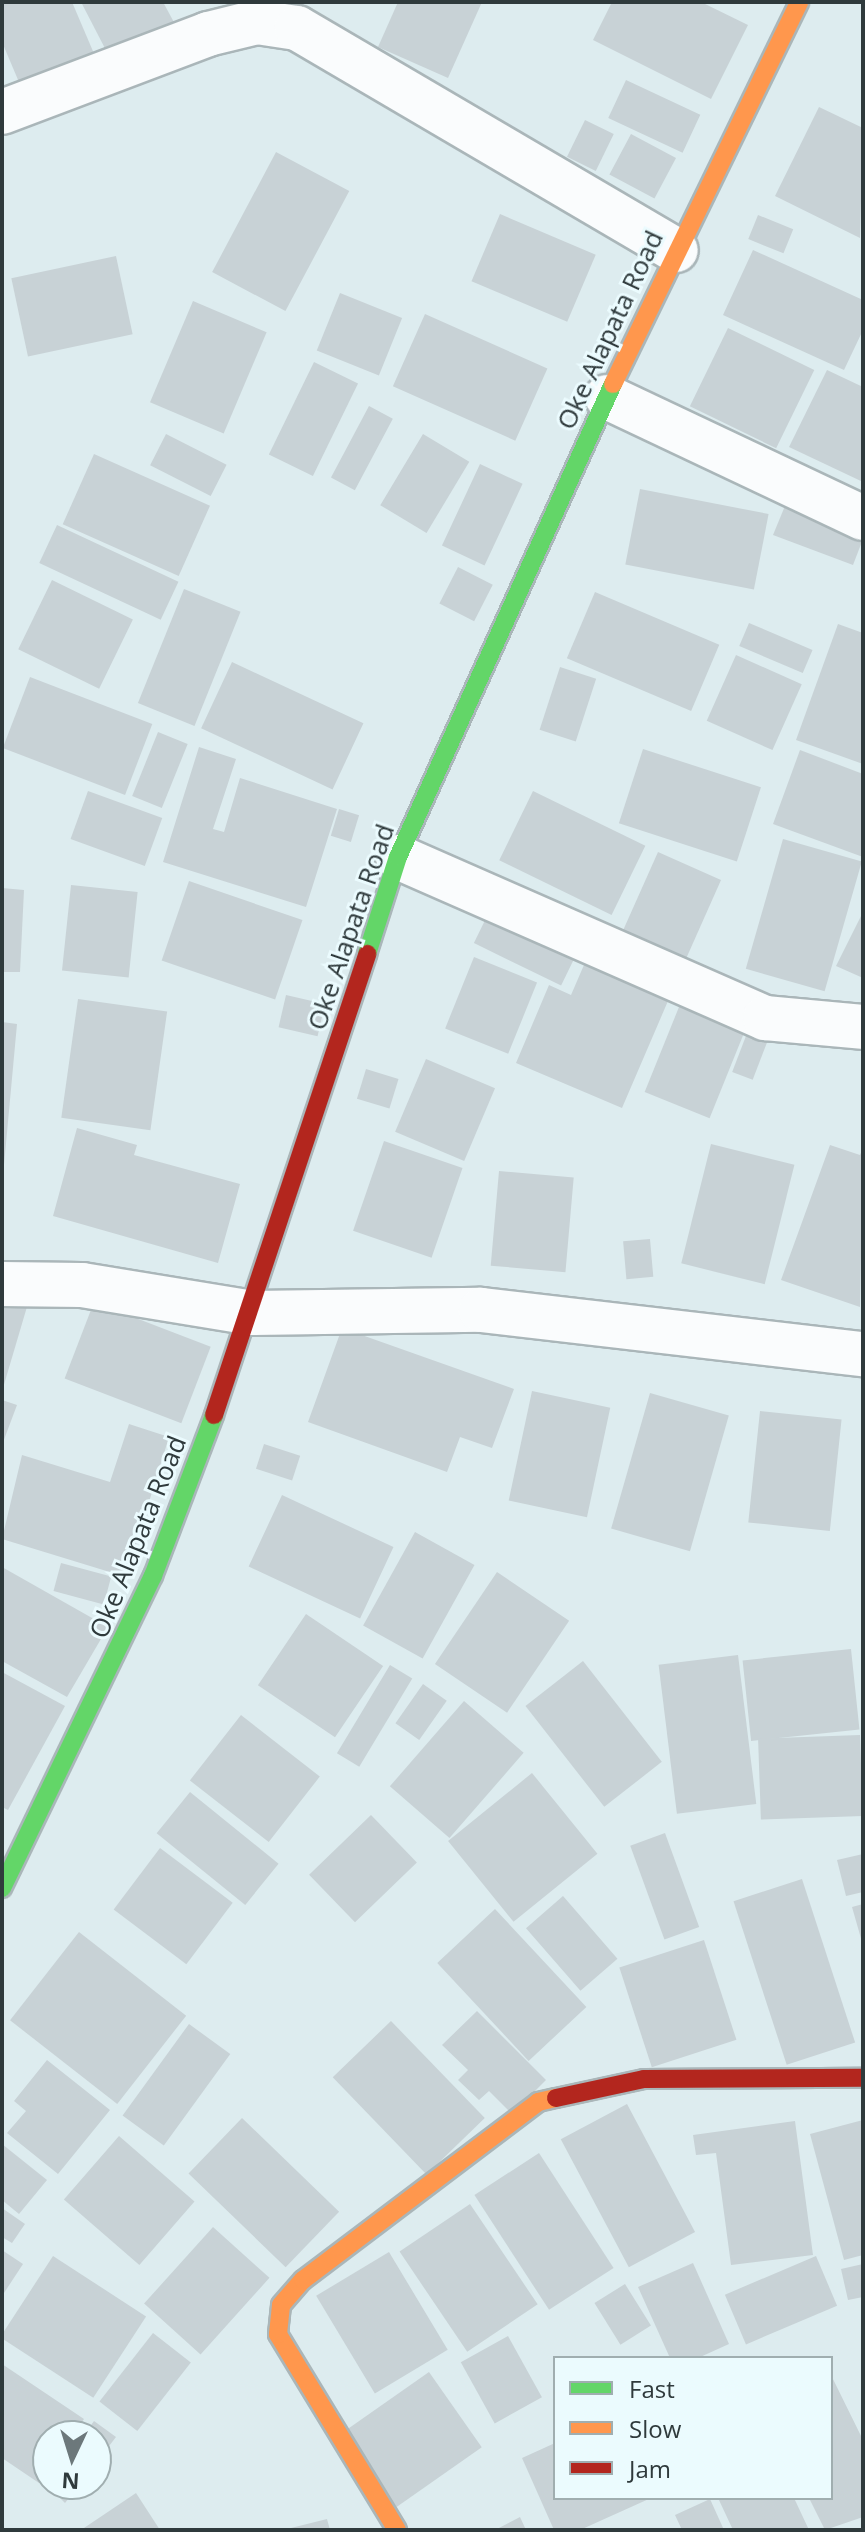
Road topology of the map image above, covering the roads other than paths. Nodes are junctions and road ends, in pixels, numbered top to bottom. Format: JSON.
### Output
{"nodes":[{"id":1,"x":799,"y":2,"type":"edge"},
{"id":2,"x":2,"y":112,"type":"edge"},
{"id":3,"x":676,"y":250,"type":"junction"},
{"id":4,"x":607,"y":397,"type":"junction"},
{"id":5,"x":863,"y":518,"type":"edge"},
{"id":6,"x":398,"y":857,"type":"junction"},
{"id":7,"x":863,"y":1027,"type":"edge"},
{"id":8,"x":2,"y":1284,"type":"edge"},
{"id":9,"x":253,"y":1313,"type":"junction"},
{"id":10,"x":863,"y":1354,"type":"edge"},
{"id":11,"x":2,"y":1888,"type":"edge"},
{"id":12,"x":863,"y":2078,"type":"edge"},
{"id":13,"x":397,"y":2530,"type":"edge"}],
"edges":[{"from":1,"to":3,"type":"street","name":"Oke Alapata Road"},
{"from":2,"to":3,"type":"street"},
{"from":3,"to":4,"type":"street","name":"Oke Alapata Road"},
{"from":4,"to":5,"type":"street"},
{"from":4,"to":6,"type":"street","name":"Oke Alapata Road"},
{"from":6,"to":7,"type":"street"},
{"from":6,"to":9,"type":"street","name":"Oke Alapata Road"},
{"from":8,"to":9,"type":"street"},
{"from":9,"to":10,"type":"street"},
{"from":9,"to":11,"type":"street","name":"Oke Alapata Road"},
{"from":12,"to":13,"type":"street"}]}
